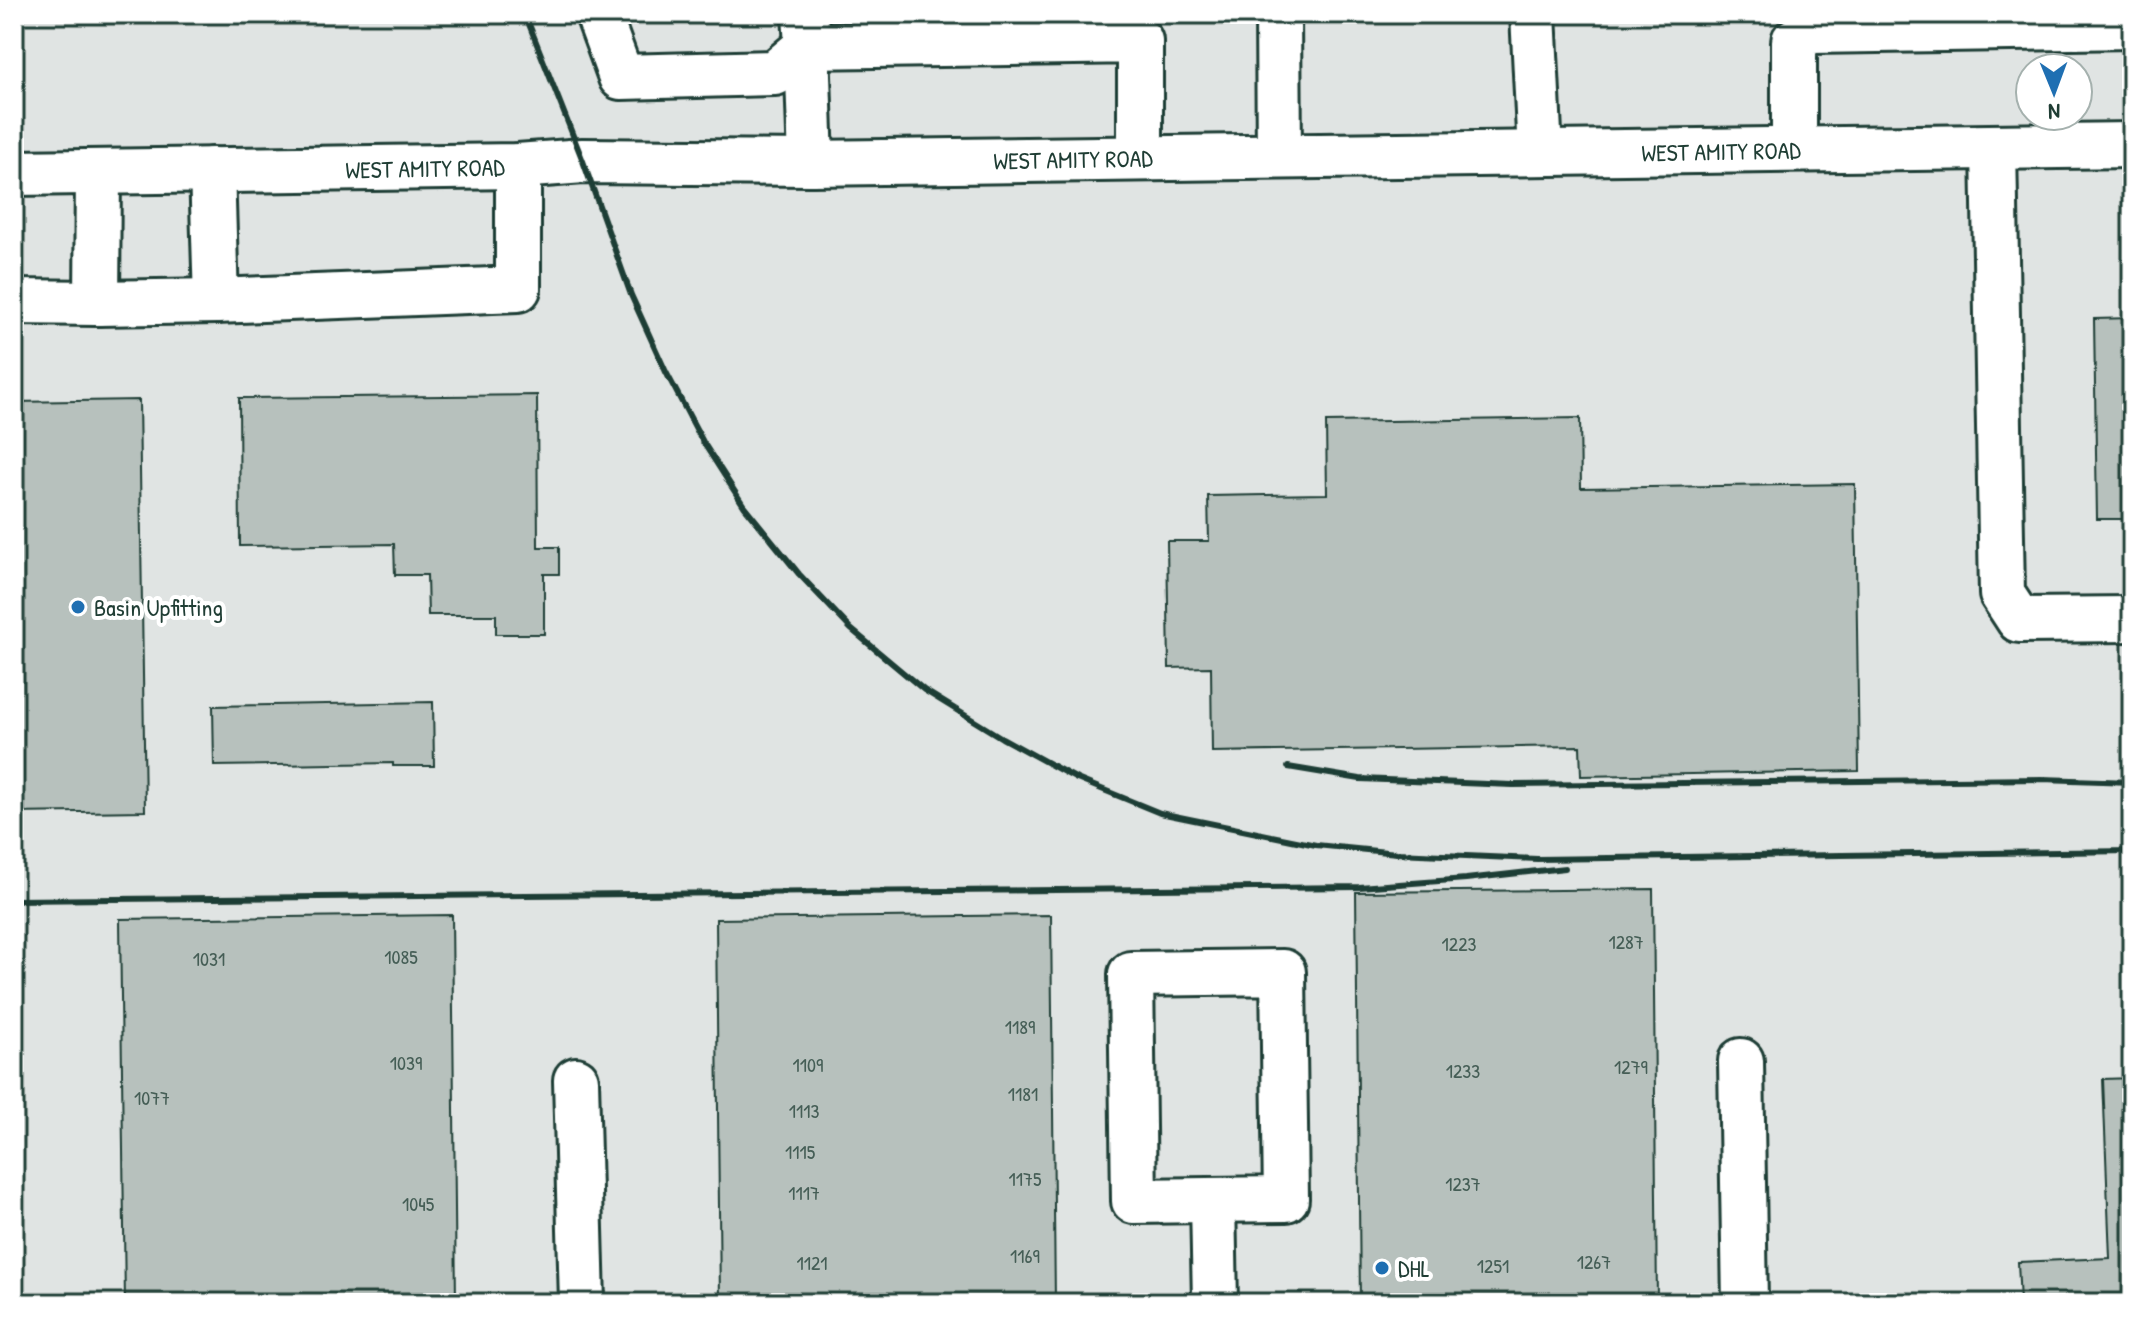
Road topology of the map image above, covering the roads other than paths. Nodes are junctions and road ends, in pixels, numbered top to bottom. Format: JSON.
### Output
{"nodes":[{"id":1,"x":598,"y":14,"type":"edge"},
{"id":2,"x":1278,"y":14,"type":"edge"},
{"id":3,"x":1533,"y":14,"type":"edge"},
{"id":4,"x":2132,"y":26,"type":"edge"},
{"id":5,"x":1140,"y":27,"type":"edge"},
{"id":6,"x":806,"y":30,"type":"edge"},
{"id":7,"x":2132,"y":145,"type":"edge"},
{"id":8,"x":1994,"y":147,"type":"junction"},
{"id":9,"x":1794,"y":149,"type":"junction"},
{"id":10,"x":1540,"y":153,"type":"junction"},
{"id":11,"x":1279,"y":156,"type":"junction"},
{"id":12,"x":1140,"y":158,"type":"junction"},
{"id":13,"x":811,"y":163,"type":"junction"},
{"id":14,"x":518,"y":166,"type":"junction"},
{"id":15,"x":212,"y":170,"type":"junction"},
{"id":16,"x":98,"y":172,"type":"junction"},
{"id":17,"x":14,"y":173,"type":"edge"},
{"id":18,"x":216,"y":301,"type":"junction"},
{"id":19,"x":14,"y":302,"type":"edge"},
{"id":20,"x":97,"y":303,"type":"junction"},
{"id":21,"x":2132,"y":619,"type":"edge"},
{"id":22,"x":1741,"y":1061,"type":"dead end"},
{"id":23,"x":576,"y":1080,"type":"dead end"},
{"id":24,"x":1213,"y":1201,"type":"junction"},
{"id":25,"x":582,"y":1303,"type":"edge"},
{"id":26,"x":1215,"y":1303,"type":"edge"},
{"id":27,"x":1745,"y":1303,"type":"edge"}],
"edges":[{"from":1,"to":6,"type":"street"},
{"from":2,"to":11,"type":"street"},
{"from":3,"to":10,"type":"street"},
{"from":4,"to":9,"type":"street"},
{"from":5,"to":6,"type":"street"},
{"from":5,"to":12,"type":"street"},
{"from":6,"to":13,"type":"street"},
{"from":7,"to":8,"type":"street","name":"WEST AMITY ROAD"},
{"from":8,"to":9,"type":"street","name":"WEST AMITY ROAD"},
{"from":8,"to":21,"type":"street"},
{"from":9,"to":10,"type":"street","name":"WEST AMITY ROAD"},
{"from":10,"to":11,"type":"street","name":"WEST AMITY ROAD"},
{"from":11,"to":12,"type":"street","name":"WEST AMITY ROAD"},
{"from":12,"to":13,"type":"street","name":"WEST AMITY ROAD"},
{"from":13,"to":14,"type":"street","name":"WEST AMITY ROAD"},
{"from":14,"to":15,"type":"street","name":"WEST AMITY ROAD"},
{"from":14,"to":18,"type":"street"},
{"from":15,"to":16,"type":"street","name":"WEST AMITY ROAD"},
{"from":15,"to":18,"type":"street"},
{"from":16,"to":17,"type":"street","name":"WEST AMITY ROAD"},
{"from":16,"to":20,"type":"street"},
{"from":18,"to":20,"type":"street"},
{"from":19,"to":20,"type":"street"},
{"from":22,"to":27,"type":"street"},
{"from":23,"to":25,"type":"street"},
{"from":24,"to":24,"type":"street"},
{"from":24,"to":26,"type":"street"}]}
